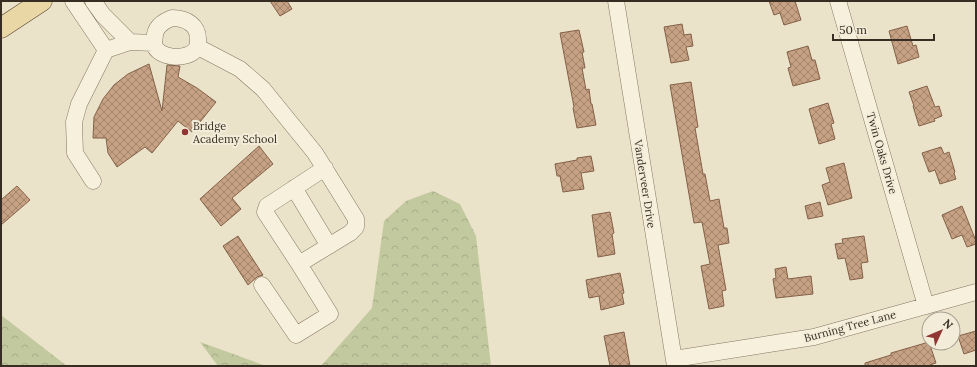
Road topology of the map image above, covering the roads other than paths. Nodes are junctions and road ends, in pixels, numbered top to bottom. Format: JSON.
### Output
{"nodes":[{"id":1,"x":42,"y":1,"type":"edge"},
{"id":2,"x":73,"y":1,"type":"edge"},
{"id":3,"x":93,"y":1,"type":"edge"},
{"id":4,"x":616,"y":1,"type":"edge"},
{"id":5,"x":838,"y":1,"type":"edge"},
{"id":6,"x":1,"y":28,"type":"edge"},
{"id":7,"x":130,"y":42,"type":"junction"},
{"id":8,"x":154,"y":43,"type":"junction"},
{"id":9,"x":198,"y":47,"type":"junction"},
{"id":10,"x":106,"y":50,"type":"junction"},
{"id":11,"x":325,"y":168,"type":"junction"},
{"id":12,"x":93,"y":181,"type":"dead end"},
{"id":13,"x":294,"y":188,"type":"junction"},
{"id":14,"x":329,"y":246,"type":"junction"},
{"id":15,"x":299,"y":264,"type":"junction"},
{"id":16,"x":262,"y":285,"type":"dead end"},
{"id":17,"x":976,"y":292,"type":"edge"},
{"id":18,"x":926,"y":306,"type":"junction"},
{"id":19,"x":675,"y":362,"type":"edge"}],
"edges":[{"from":1,"to":6,"type":"main road"},
{"from":2,"to":10,"type":"street"},
{"from":3,"to":7,"type":"street"},
{"from":4,"to":19,"type":"street","name":"Vanderveer Drive"},
{"from":5,"to":18,"type":"street","name":"Twin Oaks Drive"},
{"from":7,"to":8,"type":"street"},
{"from":7,"to":10,"type":"street"},
{"from":8,"to":9,"type":"street"},
{"from":8,"to":9,"type":"street"},
{"from":9,"to":11,"type":"street"},
{"from":10,"to":12,"type":"street"},
{"from":11,"to":13,"type":"street"},
{"from":11,"to":14,"type":"street"},
{"from":13,"to":14,"type":"street"},
{"from":13,"to":15,"type":"street"},
{"from":14,"to":15,"type":"street"},
{"from":15,"to":16,"type":"street"},
{"from":17,"to":18,"type":"street","name":"Burning Tree Lane"},
{"from":18,"to":19,"type":"street","name":"Burning Tree Lane"}]}
